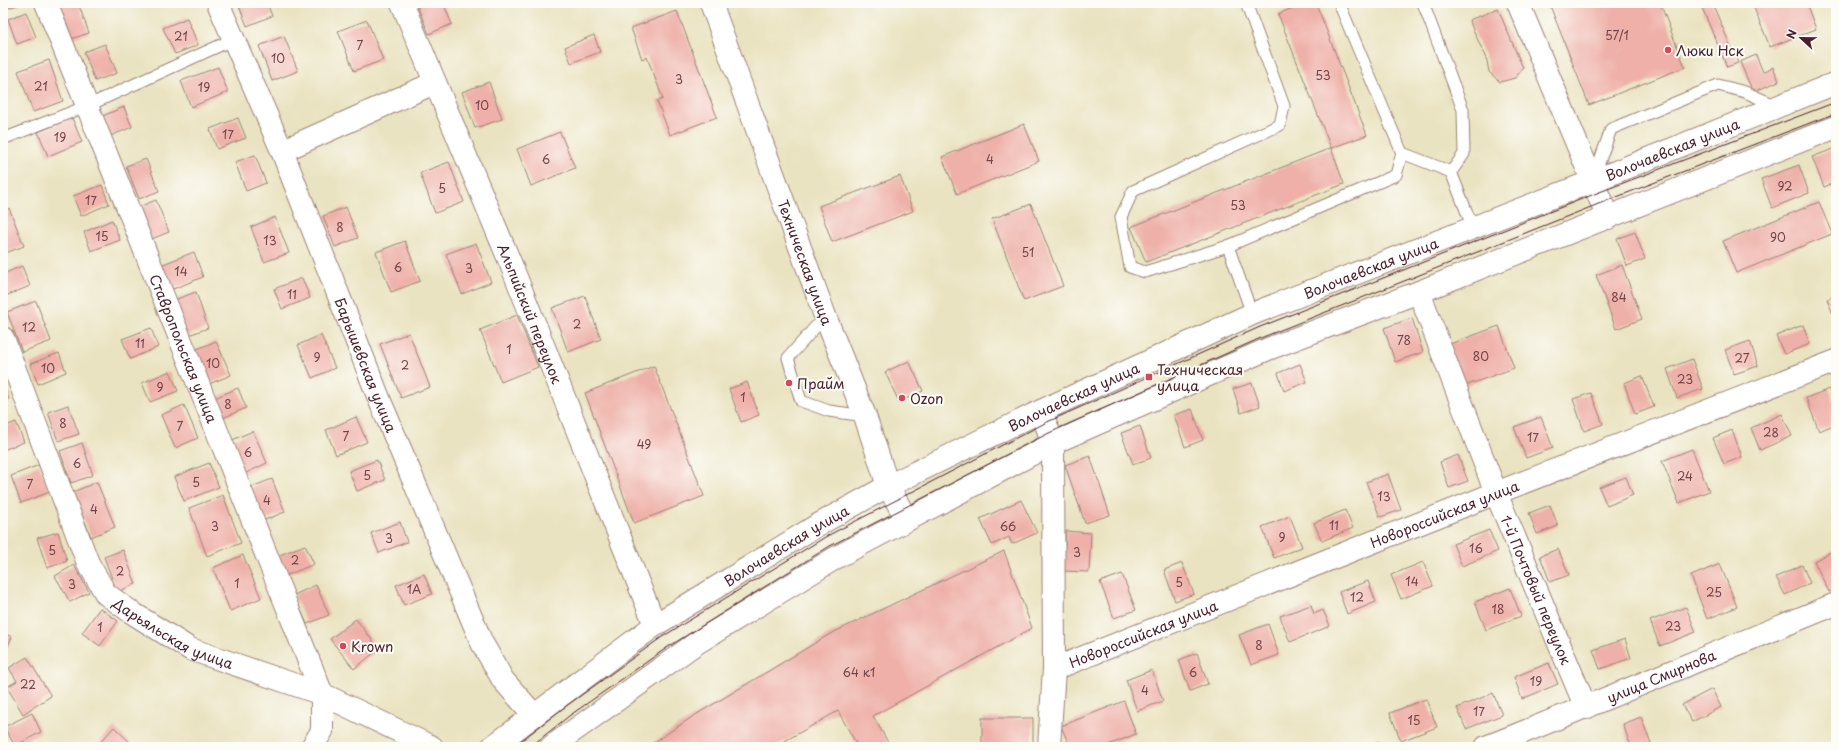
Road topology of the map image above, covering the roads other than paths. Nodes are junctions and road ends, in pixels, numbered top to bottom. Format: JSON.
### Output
{"nodes":[{"id":1,"x":46,"y":3,"type":"edge"},
{"id":2,"x":218,"y":3,"type":"edge"},
{"id":3,"x":402,"y":3,"type":"edge"},
{"id":4,"x":711,"y":3,"type":"edge"},
{"id":5,"x":1246,"y":3,"type":"edge"},
{"id":6,"x":1339,"y":3,"type":"edge"},
{"id":7,"x":1423,"y":3,"type":"edge"},
{"id":8,"x":1518,"y":3,"type":"edge"},
{"id":9,"x":234,"y":39,"type":"junction"},
{"id":10,"x":434,"y":83,"type":"junction"},
{"id":11,"x":1836,"y":83,"type":"edge"},
{"id":12,"x":88,"y":106,"type":"junction"},
{"id":13,"x":1778,"y":106,"type":"junction"},
{"id":14,"x":1836,"y":127,"type":"edge"},
{"id":15,"x":3,"y":139,"type":"edge"},
{"id":16,"x":282,"y":151,"type":"junction"},
{"id":17,"x":1402,"y":153,"type":"junction"},
{"id":18,"x":1451,"y":172,"type":"junction"},
{"id":19,"x":1593,"y":181,"type":"junction"},
{"id":20,"x":1608,"y":218,"type":"junction"},
{"id":21,"x":1473,"y":228,"type":"junction"},
{"id":22,"x":1228,"y":246,"type":"junction"},
{"id":23,"x":1419,"y":292,"type":"junction"},
{"id":24,"x":1252,"y":314,"type":"junction"},
{"id":25,"x":825,"y":316,"type":"junction"},
{"id":26,"x":3,"y":338,"type":"edge"},
{"id":27,"x":1836,"y":361,"type":"edge"},
{"id":28,"x":1041,"y":411,"type":"junction"},
{"id":29,"x":864,"y":416,"type":"junction"},
{"id":30,"x":1053,"y":443,"type":"junction"},
{"id":31,"x":888,"y":486,"type":"junction"},
{"id":32,"x":1496,"y":493,"type":"junction"},
{"id":33,"x":906,"y":520,"type":"junction"},
{"id":34,"x":1836,"y":604,"type":"edge"},
{"id":35,"x":655,"y":625,"type":"junction"},
{"id":36,"x":1054,"y":669,"type":"junction"},
{"id":37,"x":322,"y":694,"type":"junction"},
{"id":38,"x":1586,"y":708,"type":"junction"},
{"id":39,"x":534,"y":715,"type":"junction"},
{"id":40,"x":312,"y":747,"type":"edge"},
{"id":41,"x":432,"y":747,"type":"edge"},
{"id":42,"x":492,"y":747,"type":"edge"},
{"id":43,"x":551,"y":747,"type":"edge"},
{"id":44,"x":1049,"y":747,"type":"edge"},
{"id":45,"x":1486,"y":747,"type":"edge"}],
"edges":[{"from":1,"to":12,"type":"street","name":"Ставропольская улица"},
{"from":2,"to":9,"type":"street","name":"Барышевская улица"},
{"from":3,"to":10,"type":"street","name":"Альпийский переулок"},
{"from":4,"to":25,"type":"street","name":"Техническая улица"},
{"from":5,"to":22,"type":"lane"},
{"from":6,"to":17,"type":"lane"},
{"from":7,"to":18,"type":"lane"},
{"from":8,"to":19,"type":"street"},
{"from":9,"to":12,"type":"lane"},
{"from":9,"to":16,"type":"street","name":"Барышевская улица"},
{"from":10,"to":16,"type":"street"},
{"from":10,"to":35,"type":"street","name":"Альпийский переулок"},
{"from":11,"to":13,"type":"street","name":"Волочаевская улица"},
{"from":12,"to":15,"type":"lane"},
{"from":12,"to":37,"type":"street","name":"Ставропольская улица"},
{"from":13,"to":19,"type":"street","name":"Волочаевская улица"},
{"from":13,"to":19,"type":"lane"},
{"from":14,"to":20,"type":"street"},
{"from":16,"to":39,"type":"street","name":"Барышевская улица"},
{"from":17,"to":18,"type":"lane"},
{"from":17,"to":22,"type":"lane"},
{"from":18,"to":21,"type":"lane"},
{"from":19,"to":20,"type":"street"},
{"from":19,"to":21,"type":"street","name":"Волочаевская улица"},
{"from":20,"to":23,"type":"street"},
{"from":21,"to":24,"type":"street","name":"Волочаевская улица"},
{"from":22,"to":24,"type":"lane"},
{"from":23,"to":30,"type":"street"},
{"from":23,"to":32,"type":"street","name":"1-й Почтовый переулок"},
{"from":24,"to":28,"type":"street","name":"Волочаевская улица"},
{"from":25,"to":29,"type":"street","name":"Техническая улица"},
{"from":25,"to":29,"type":"lane"},
{"from":26,"to":37,"type":"street","name":"Дарьяльская улица"},
{"from":27,"to":32,"type":"street","name":"Новороссийская улица"},
{"from":28,"to":30,"type":"street"},
{"from":28,"to":31,"type":"street","name":"Волочаевская улица"},
{"from":29,"to":31,"type":"street","name":"Техническая улица"},
{"from":30,"to":33,"type":"street"},
{"from":30,"to":36,"type":"street"},
{"from":31,"to":33,"type":"street","name":"Техническая улица"},
{"from":31,"to":35,"type":"street","name":"Волочаевская улица"},
{"from":32,"to":36,"type":"street","name":"Новороссийская улица"},
{"from":32,"to":38,"type":"street","name":"1-й Почтовый переулок"},
{"from":33,"to":43,"type":"street"},
{"from":34,"to":38,"type":"street","name":"улица Смирнова"},
{"from":35,"to":39,"type":"street","name":"Волочаевская улица"},
{"from":36,"to":44,"type":"street"},
{"from":37,"to":40,"type":"street"},
{"from":37,"to":41,"type":"street","name":"Дарьяльская улица"},
{"from":38,"to":45,"type":"street","name":"улица Смирнова"},
{"from":39,"to":42,"type":"street","name":"Волочаевская улица"}]}
